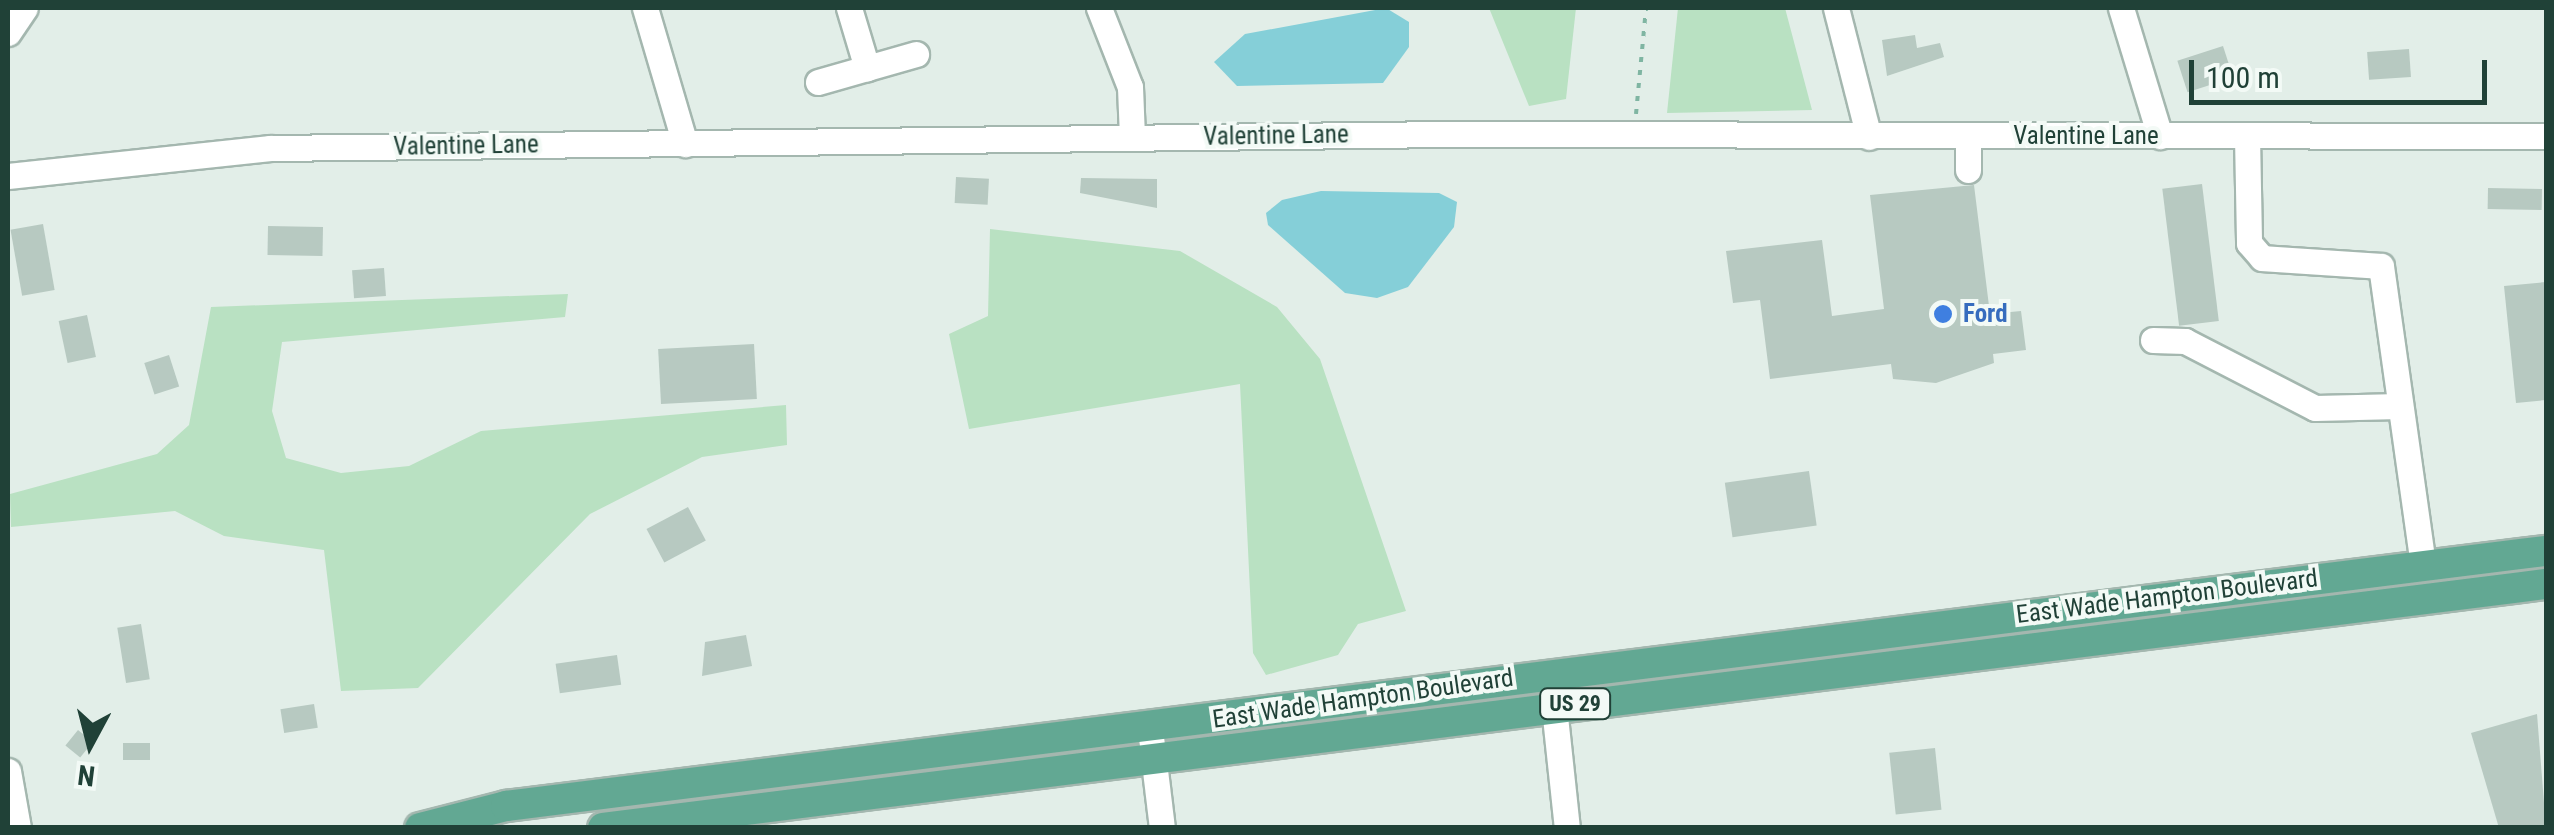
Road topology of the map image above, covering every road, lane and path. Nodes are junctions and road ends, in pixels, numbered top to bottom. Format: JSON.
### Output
{"nodes":[{"id":1,"x":26,"y":8,"type":"edge"},
{"id":2,"x":645,"y":8,"type":"edge"},
{"id":3,"x":849,"y":8,"type":"edge"},
{"id":4,"x":1098,"y":8,"type":"edge"},
{"id":5,"x":1646,"y":8,"type":"edge"},
{"id":6,"x":1836,"y":8,"type":"edge"},
{"id":7,"x":2121,"y":8,"type":"edge"},
{"id":8,"x":8,"y":33,"type":"edge"},
{"id":9,"x":916,"y":54,"type":"dead end"},
{"id":10,"x":867,"y":68,"type":"junction"},
{"id":11,"x":818,"y":82,"type":"dead end"},
{"id":12,"x":1635,"y":134,"type":"junction"},
{"id":13,"x":1968,"y":136,"type":"junction"},
{"id":14,"x":2160,"y":136,"type":"junction"},
{"id":15,"x":2247,"y":136,"type":"junction"},
{"id":16,"x":2546,"y":136,"type":"edge"},
{"id":17,"x":1132,"y":137,"type":"junction"},
{"id":18,"x":1869,"y":137,"type":"junction"},
{"id":19,"x":685,"y":144,"type":"junction"},
{"id":20,"x":1968,"y":170,"type":"dead end"},
{"id":21,"x":8,"y":176,"type":"edge"},
{"id":22,"x":2153,"y":340,"type":"dead end"},
{"id":23,"x":2400,"y":406,"type":"junction"},
{"id":24,"x":2546,"y":551,"type":"edge"},
{"id":25,"x":2423,"y":566,"type":"junction"},
{"id":26,"x":2546,"y":584,"type":"edge"},
{"id":27,"x":2427,"y":598,"type":"junction"},
{"id":28,"x":1554,"y":707,"type":"junction"},
{"id":29,"x":1150,"y":729,"type":"junction"},
{"id":30,"x":1056,"y":740,"type":"junction"},
{"id":31,"x":907,"y":758,"type":"junction"},
{"id":32,"x":1154,"y":760,"type":"junction"},
{"id":33,"x":8,"y":771,"type":"edge"},
{"id":34,"x":1060,"y":772,"type":"junction"},
{"id":35,"x":660,"y":787,"type":"junction"},
{"id":36,"x":910,"y":790,"type":"junction"},
{"id":37,"x":663,"y":820,"type":"junction"},
{"id":38,"x":18,"y":828,"type":"edge"},
{"id":39,"x":420,"y":828,"type":"edge"},
{"id":40,"x":603,"y":828,"type":"edge"},
{"id":41,"x":1162,"y":828,"type":"edge"},
{"id":42,"x":1568,"y":828,"type":"edge"}],
"edges":[{"from":1,"to":8,"type":"street"},
{"from":2,"to":19,"type":"street"},
{"from":3,"to":10,"type":"street"},
{"from":4,"to":17,"type":"street"},
{"from":5,"to":12,"type":"path"},
{"from":6,"to":18,"type":"street"},
{"from":7,"to":14,"type":"street"},
{"from":9,"to":10,"type":"street"},
{"from":10,"to":11,"type":"street"},
{"from":12,"to":17,"type":"street","name":"Valentine Lane"},
{"from":12,"to":18,"type":"street","name":"Valentine Lane"},
{"from":13,"to":14,"type":"street","name":"Valentine Lane"},
{"from":13,"to":18,"type":"street","name":"Valentine Lane"},
{"from":13,"to":20,"type":"street"},
{"from":14,"to":15,"type":"street","name":"Valentine Lane"},
{"from":15,"to":16,"type":"street","name":"Valentine Lane"},
{"from":15,"to":23,"type":"street"},
{"from":17,"to":19,"type":"street","name":"Valentine Lane"},
{"from":19,"to":21,"type":"street","name":"Valentine Lane"},
{"from":22,"to":23,"type":"street"},
{"from":23,"to":25,"type":"street"},
{"from":24,"to":25,"type":"main road","name":"East Wade Hampton Boulevard","number":"US 29"},
{"from":25,"to":27,"type":"main road"},
{"from":25,"to":29,"type":"main road","name":"East Wade Hampton Boulevard","number":"US 29"},
{"from":26,"to":27,"type":"main road","name":"East Wade Hampton Boulevard","number":"US 29"},
{"from":27,"to":28,"type":"main road","name":"East Wade Hampton Boulevard","number":"US 29"},
{"from":28,"to":32,"type":"main road","name":"East Wade Hampton Boulevard","number":"US 29"},
{"from":28,"to":42,"type":"street"},
{"from":29,"to":30,"type":"main road","name":"East Wade Hampton Boulevard","number":"US 29"},
{"from":29,"to":32,"type":"street"},
{"from":30,"to":31,"type":"main road","name":"East Wade Hampton Boulevard","number":"US 29"},
{"from":30,"to":34,"type":"main road"},
{"from":31,"to":35,"type":"main road","name":"East Wade Hampton Boulevard","number":"US 29"},
{"from":31,"to":36,"type":"main road"},
{"from":32,"to":34,"type":"main road","name":"East Wade Hampton Boulevard","number":"US 29"},
{"from":32,"to":41,"type":"street"},
{"from":33,"to":38,"type":"street"},
{"from":34,"to":36,"type":"main road","name":"East Wade Hampton Boulevard","number":"US 29"},
{"from":35,"to":37,"type":"main road"},
{"from":35,"to":39,"type":"main road","name":"East Wade Hampton Boulevard","number":"US 29"},
{"from":36,"to":37,"type":"main road","name":"East Wade Hampton Boulevard","number":"US 29"},
{"from":37,"to":40,"type":"main road","name":"East Wade Hampton Boulevard","number":"US 29"}]}
